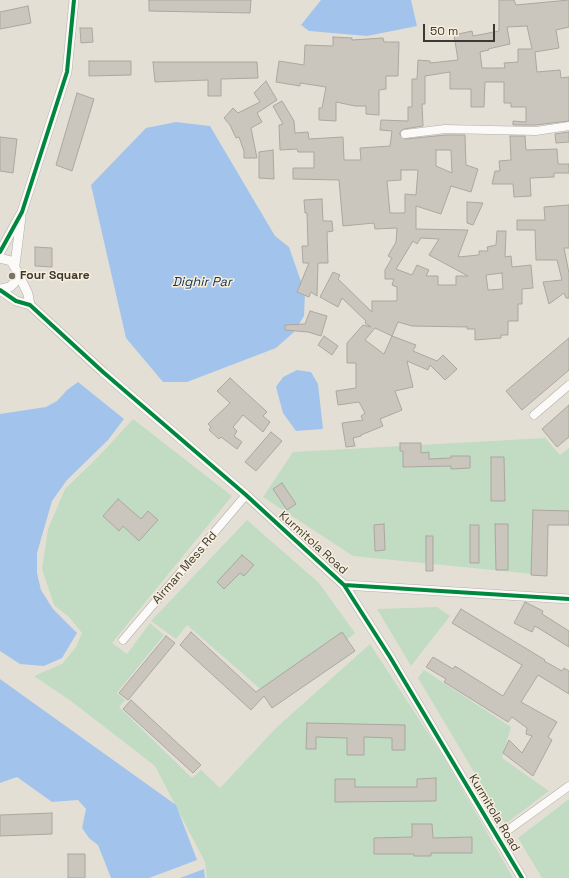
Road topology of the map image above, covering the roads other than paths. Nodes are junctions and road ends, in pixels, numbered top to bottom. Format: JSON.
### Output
{"nodes":[{"id":1,"x":74,"y":0,"type":"edge"},
{"id":2,"x":569,"y":126,"type":"edge"},
{"id":3,"x":405,"y":134,"type":"dead end"},
{"id":4,"x":22,"y":212,"type":"junction"},
{"id":5,"x":0,"y":252,"type":"edge"},
{"id":6,"x":0,"y":258,"type":"edge"},
{"id":7,"x":16,"y":268,"type":"junction"},
{"id":8,"x":0,"y":289,"type":"edge"},
{"id":9,"x":30,"y":305,"type":"junction"},
{"id":10,"x":569,"y":385,"type":"edge"},
{"id":11,"x":534,"y":416,"type":"dead end"},
{"id":12,"x":246,"y":495,"type":"junction"},
{"id":13,"x":344,"y":585,"type":"junction"},
{"id":14,"x":569,"y":599,"type":"edge"},
{"id":15,"x":123,"y":640,"type":"dead end"},
{"id":16,"x":569,"y":786,"type":"edge"},
{"id":17,"x":497,"y":838,"type":"junction"},
{"id":18,"x":522,"y":878,"type":"edge"}],
"edges":[{"from":1,"to":4,"type":"street"},
{"from":2,"to":3,"type":"street"},
{"from":4,"to":5,"type":"street"},
{"from":4,"to":7,"type":"street"},
{"from":6,"to":7,"type":"street"},
{"from":7,"to":8,"type":"street"},
{"from":7,"to":9,"type":"street"},
{"from":8,"to":9,"type":"street"},
{"from":9,"to":12,"type":"street","name":"Kurmitola Road"},
{"from":10,"to":11,"type":"street"},
{"from":12,"to":13,"type":"street","name":"Kurmitola Road"},
{"from":12,"to":15,"type":"street","name":"Airman Mess Rd"},
{"from":13,"to":14,"type":"street"},
{"from":13,"to":17,"type":"street","name":"Kurmitola Road"},
{"from":16,"to":17,"type":"street"},
{"from":17,"to":18,"type":"street","name":"Kurmitola Road"}]}
